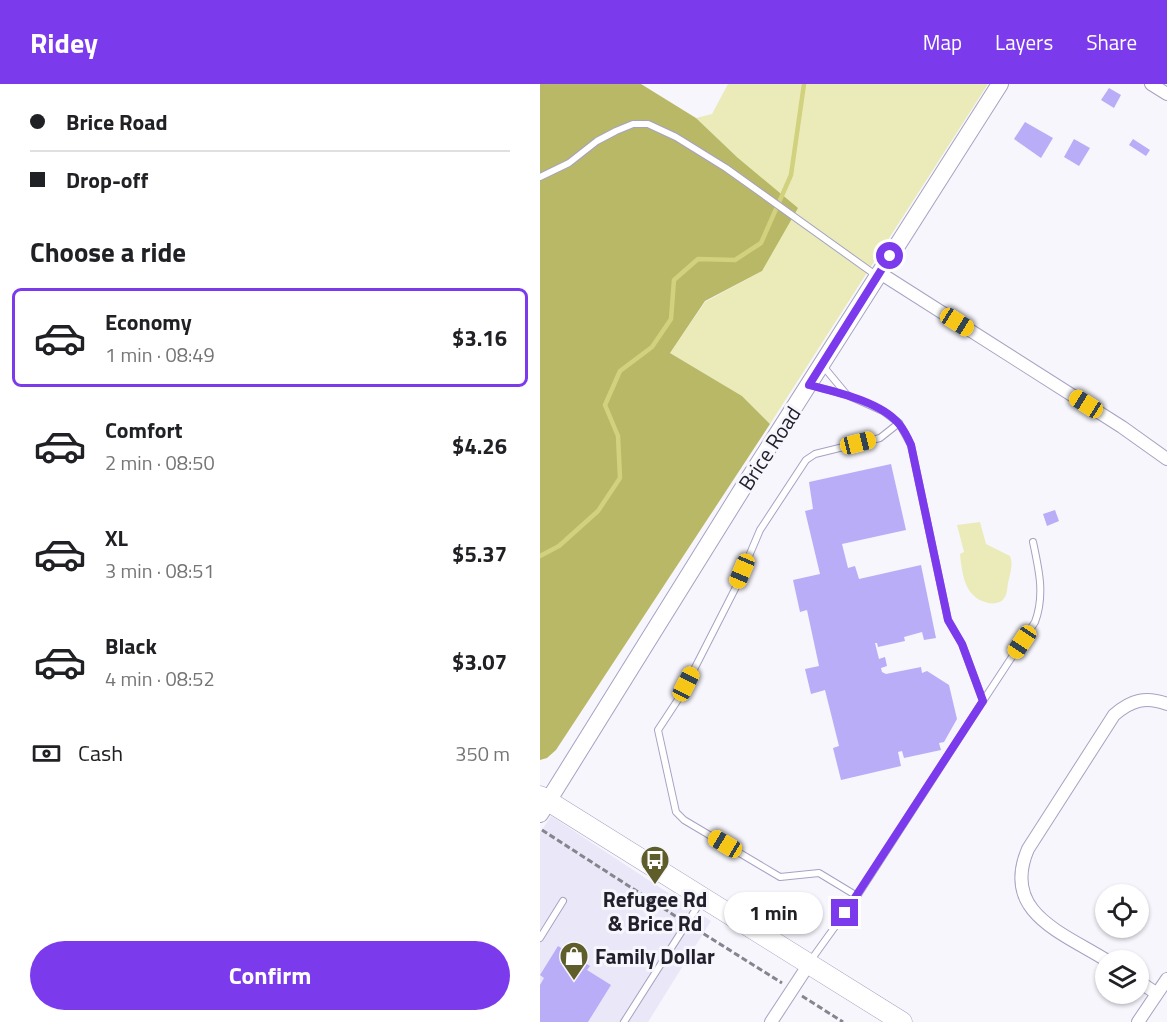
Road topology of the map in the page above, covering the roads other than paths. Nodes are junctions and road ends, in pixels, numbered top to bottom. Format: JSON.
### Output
{"nodes":[{"id":1,"x":1000,"y":84,"type":"edge"},
{"id":2,"x":1151,"y":84,"type":"edge"},
{"id":3,"x":1166,"y":92,"type":"edge"},
{"id":4,"x":540,"y":177,"type":"edge"},
{"id":5,"x":878,"y":275,"type":"junction"},
{"id":6,"x":822,"y":365,"type":"junction"},
{"id":7,"x":809,"y":385,"type":"junction"},
{"id":8,"x":848,"y":395,"type":"junction"},
{"id":9,"x":899,"y":423,"type":"junction"},
{"id":10,"x":1167,"y":459,"type":"edge"},
{"id":11,"x":1033,"y":542,"type":"dead end"},
{"id":12,"x":983,"y":701,"type":"junction"},
{"id":13,"x":1167,"y":704,"type":"edge"},
{"id":14,"x":543,"y":804,"type":"edge"},
{"id":15,"x":857,"y":896,"type":"junction"},
{"id":16,"x":703,"y":898,"type":"junction"},
{"id":17,"x":563,"y":901,"type":"dead end"},
{"id":18,"x":540,"y":938,"type":"edge"},
{"id":19,"x":1095,"y":953,"type":"edge"},
{"id":20,"x":808,"y":963,"type":"junction"},
{"id":21,"x":1167,"y":979,"type":"edge"},
{"id":22,"x":1149,"y":988,"type":"edge"},
{"id":23,"x":1156,"y":993,"type":"junction"},
{"id":24,"x":624,"y":1022,"type":"edge"},
{"id":25,"x":771,"y":1022,"type":"edge"},
{"id":26,"x":902,"y":1022,"type":"edge"},
{"id":27,"x":1138,"y":1022,"type":"edge"}],
"edges":[{"from":1,"to":5,"type":"main road","name":"Brice Road"},
{"from":2,"to":3,"type":"street"},
{"from":4,"to":5,"type":"lane"},
{"from":5,"to":6,"type":"main road","name":"Brice Road"},
{"from":5,"to":10,"type":"street"},
{"from":6,"to":7,"type":"main road","name":"Brice Road"},
{"from":6,"to":8,"type":"lane"},
{"from":7,"to":8,"type":"lane"},
{"from":7,"to":14,"type":"main road","name":"Brice Road"},
{"from":8,"to":9,"type":"lane"},
{"from":9,"to":12,"type":"lane"},
{"from":9,"to":15,"type":"lane"},
{"from":11,"to":12,"type":"lane"},
{"from":12,"to":15,"type":"lane"},
{"from":13,"to":19,"type":"street"},
{"from":14,"to":16,"type":"main road"},
{"from":15,"to":20,"type":"lane"},
{"from":16,"to":20,"type":"main road"},
{"from":16,"to":24,"type":"lane"},
{"from":17,"to":18,"type":"lane"},
{"from":20,"to":25,"type":"street"},
{"from":20,"to":26,"type":"main road"},
{"from":21,"to":23,"type":"street"},
{"from":22,"to":23,"type":"street"},
{"from":23,"to":27,"type":"street"}]}
